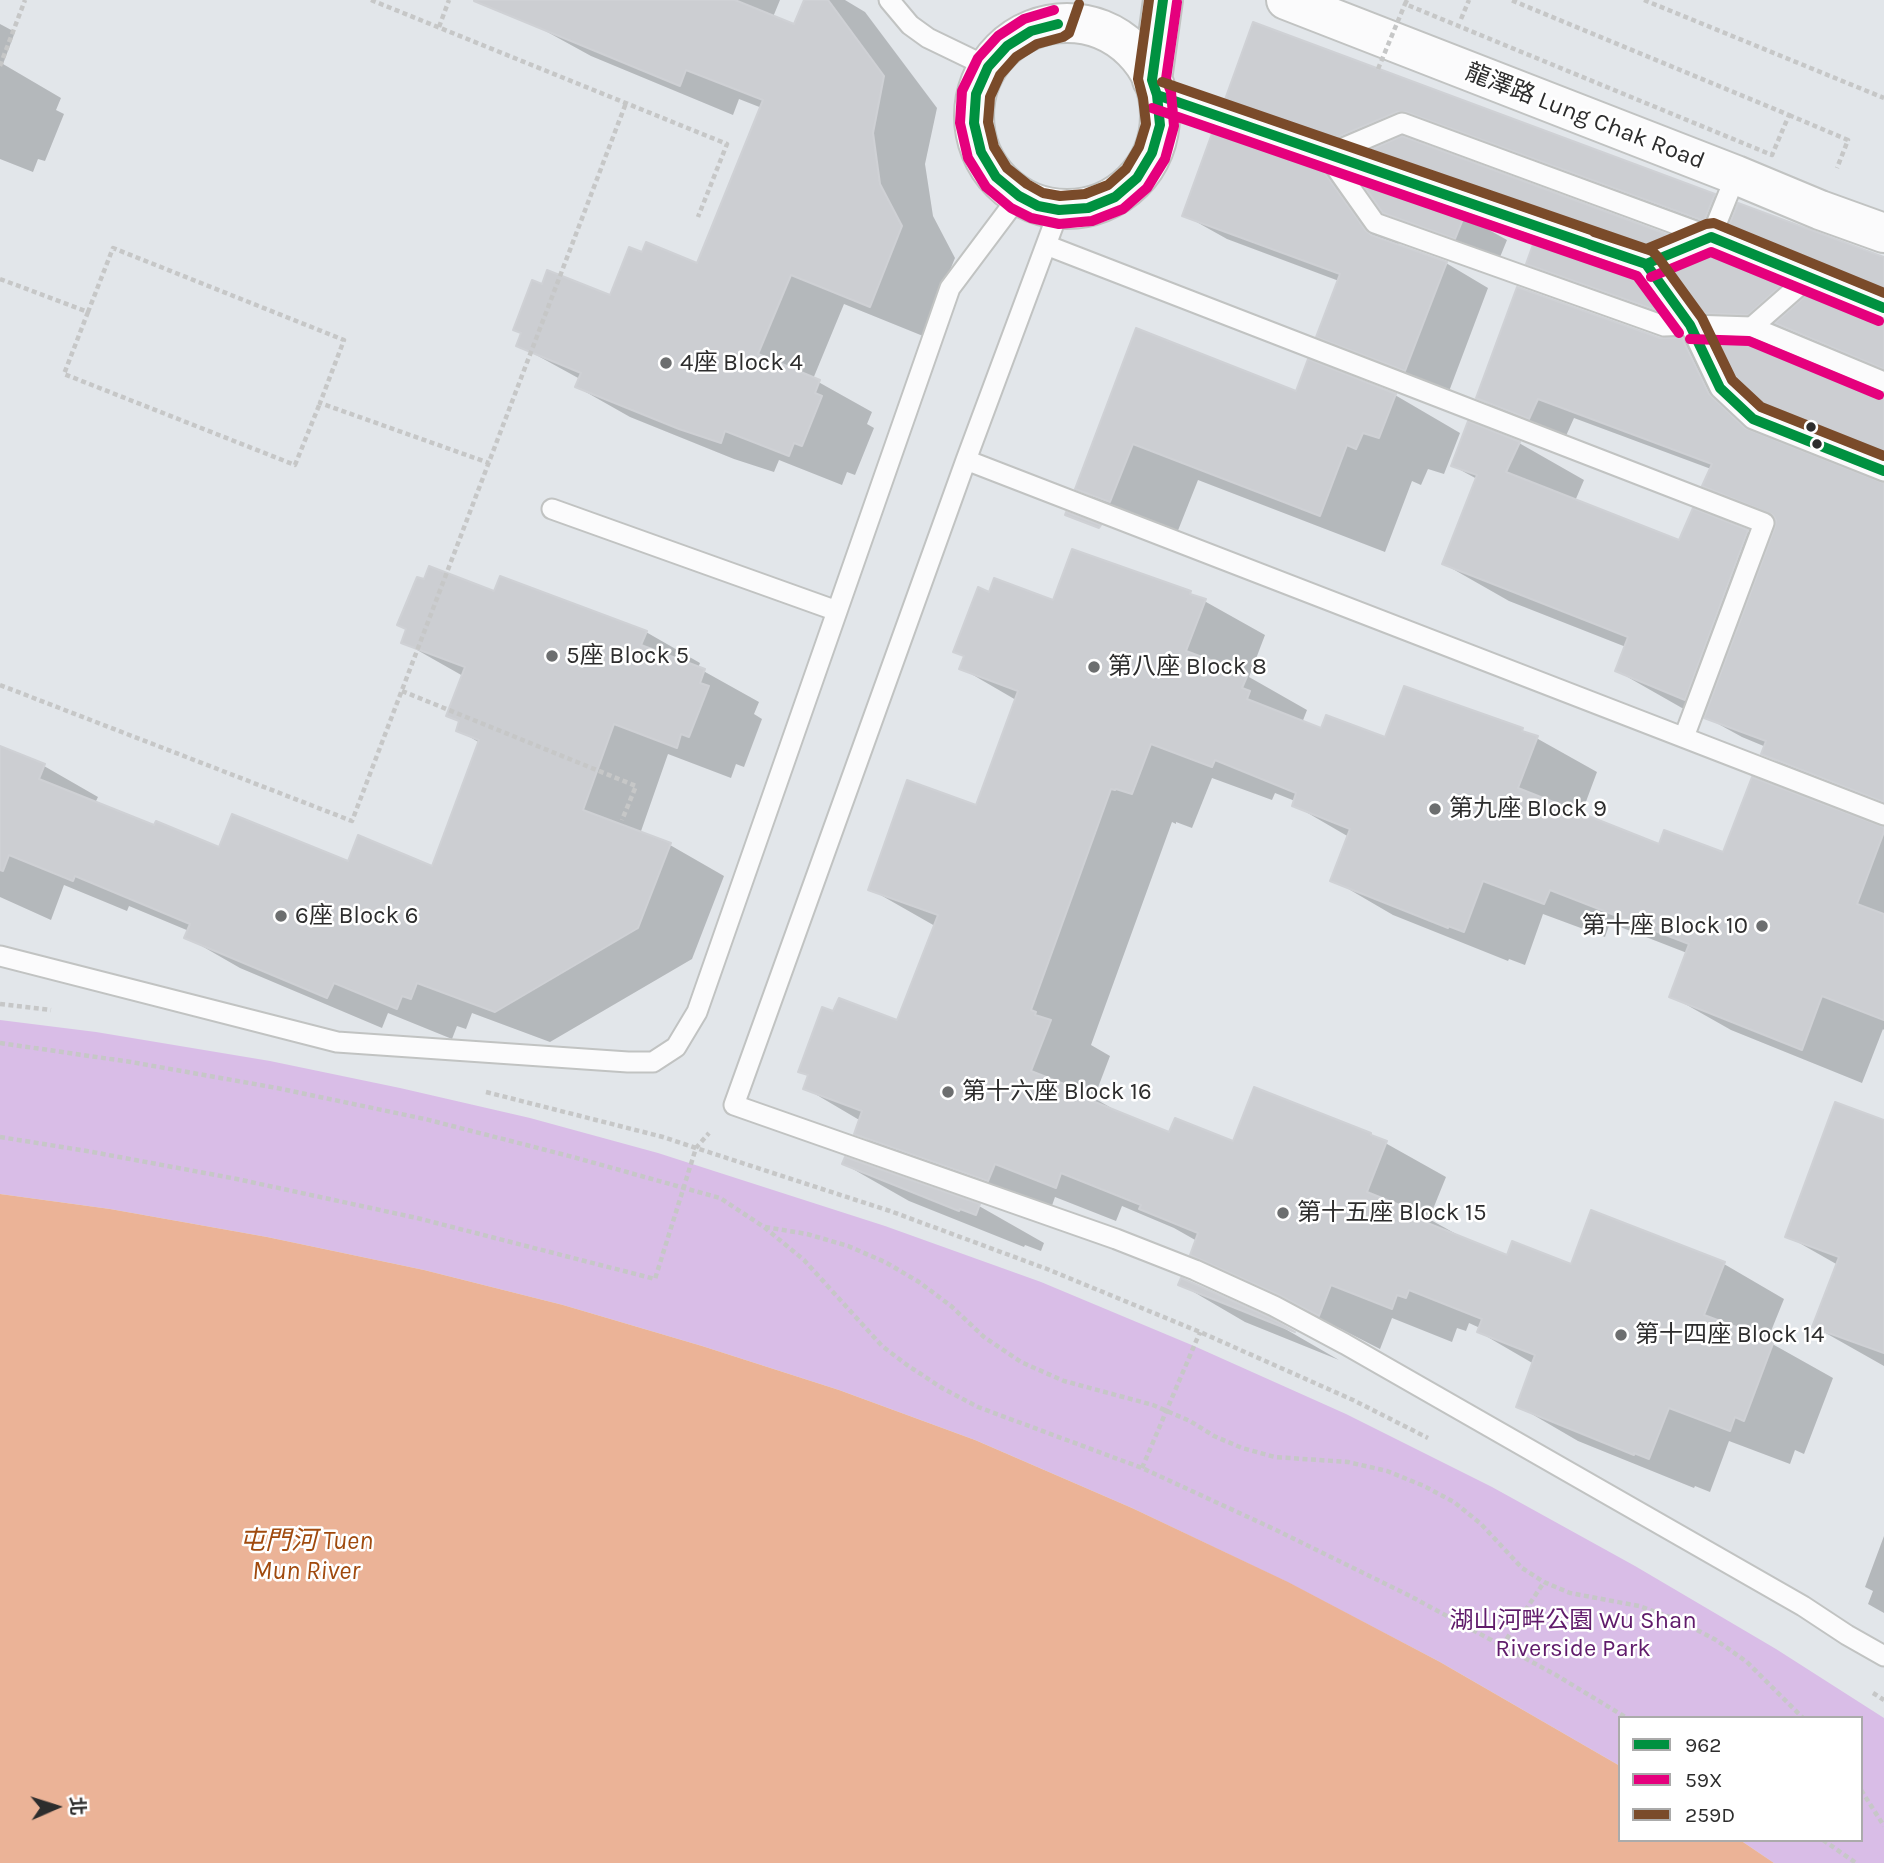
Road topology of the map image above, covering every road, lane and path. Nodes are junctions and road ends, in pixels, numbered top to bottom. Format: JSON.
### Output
{"nodes":[{"id":1,"x":25,"y":0,"type":"edge"},
{"id":2,"x":371,"y":0,"type":"edge"},
{"id":3,"x":449,"y":0,"type":"edge"},
{"id":4,"x":889,"y":0,"type":"edge"},
{"id":5,"x":1163,"y":0,"type":"edge"},
{"id":6,"x":1286,"y":0,"type":"edge"},
{"id":7,"x":1511,"y":0,"type":"edge"},
{"id":8,"x":1644,"y":0,"type":"edge"},
{"id":9,"x":1406,"y":2,"type":"edge"},
{"id":10,"x":1062,"y":12,"type":"edge"},
{"id":11,"x":439,"y":27,"type":"junction"},
{"id":12,"x":1383,"y":55,"type":"junction"},
{"id":13,"x":0,"y":66,"type":"edge"},
{"id":14,"x":988,"y":67,"type":"junction"},
{"id":15,"x":1155,"y":88,"type":"junction"},
{"id":16,"x":1884,"y":98,"type":"edge"},
{"id":17,"x":626,"y":103,"type":"junction"},
{"id":18,"x":1789,"y":115,"type":"junction"},
{"id":19,"x":1848,"y":140,"type":"dead end"},
{"id":20,"x":1327,"y":155,"type":"junction"},
{"id":21,"x":1736,"y":176,"type":"junction"},
{"id":22,"x":1019,"y":196,"type":"junction"},
{"id":23,"x":1059,"y":210,"type":"junction"},
{"id":24,"x":698,"y":217,"type":"dead end"},
{"id":25,"x":1884,"y":233,"type":"edge"},
{"id":26,"x":1711,"y":237,"type":"junction"},
{"id":27,"x":1046,"y":245,"type":"junction"},
{"id":28,"x":1646,"y":264,"type":"junction"},
{"id":29,"x":1809,"y":277,"type":"junction"},
{"id":30,"x":0,"y":279,"type":"edge"},
{"id":31,"x":1884,"y":308,"type":"edge"},
{"id":32,"x":88,"y":312,"type":"junction"},
{"id":33,"x":1690,"y":325,"type":"junction"},
{"id":34,"x":1752,"y":327,"type":"junction"},
{"id":35,"x":1884,"y":382,"type":"edge"},
{"id":36,"x":320,"y":402,"type":"junction"},
{"id":37,"x":966,"y":460,"type":"junction"},
{"id":38,"x":489,"y":463,"type":"junction"},
{"id":39,"x":1884,"y":471,"type":"edge"},
{"id":40,"x":552,"y":509,"type":"dead end"},
{"id":41,"x":837,"y":611,"type":"junction"},
{"id":42,"x":0,"y":685,"type":"edge"},
{"id":43,"x":402,"y":691,"type":"junction"},
{"id":44,"x":1684,"y":737,"type":"junction"},
{"id":45,"x":1884,"y":815,"type":"edge"},
{"id":46,"x":622,"y":820,"type":"dead end"},
{"id":47,"x":0,"y":956,"type":"edge"},
{"id":48,"x":0,"y":1004,"type":"edge"},
{"id":49,"x":62,"y":1012,"type":"dead end"},
{"id":50,"x":0,"y":1042,"type":"edge"},
{"id":51,"x":481,"y":1091,"type":"dead end"},
{"id":52,"x":734,"y":1105,"type":"junction"},
{"id":53,"x":0,"y":1137,"type":"edge"},
{"id":54,"x":696,"y":1148,"type":"junction"},
{"id":55,"x":684,"y":1188,"type":"junction"},
{"id":56,"x":764,"y":1227,"type":"junction"},
{"id":57,"x":1200,"y":1332,"type":"junction"},
{"id":58,"x":1167,"y":1411,"type":"junction"},
{"id":59,"x":1438,"y":1443,"type":"dead end"},
{"id":60,"x":1142,"y":1468,"type":"junction"},
{"id":61,"x":1544,"y":1583,"type":"junction"},
{"id":62,"x":1503,"y":1646,"type":"junction"},
{"id":63,"x":1884,"y":1656,"type":"edge"},
{"id":64,"x":1873,"y":1693,"type":"dead end"},
{"id":65,"x":1884,"y":1700,"type":"edge"},
{"id":66,"x":1625,"y":1716,"type":"edge"},
{"id":67,"x":1801,"y":1716,"type":"edge"},
{"id":68,"x":1863,"y":1793,"type":"edge"},
{"id":69,"x":1884,"y":1826,"type":"edge"},
{"id":70,"x":1826,"y":1842,"type":"edge"},
{"id":71,"x":1856,"y":1863,"type":"edge"}],
"edges":[{"from":1,"to":13,"type":"path"},
{"from":2,"to":11,"type":"path"},
{"from":3,"to":11,"type":"path"},
{"from":4,"to":14,"type":"lane"},
{"from":5,"to":15,"type":"street"},
{"from":6,"to":12,"type":"street","name":"龍澤路 Lung Chak Road"},
{"from":7,"to":18,"type":"path","bridge":true},
{"from":8,"to":16,"type":"path"},
{"from":9,"to":12,"type":"path","bridge":true},
{"from":9,"to":18,"type":"path","bridge":true},
{"from":10,"to":14,"type":"street"},
{"from":10,"to":15,"type":"street"},
{"from":11,"to":17,"type":"path"},
{"from":12,"to":21,"type":"street","name":"龍澤路 Lung Chak Road"},
{"from":14,"to":22,"type":"street"},
{"from":15,"to":20,"type":"lane"},
{"from":15,"to":23,"type":"street"},
{"from":17,"to":24,"type":"path"},
{"from":17,"to":38,"type":"path"},
{"from":18,"to":19,"type":"path"},
{"from":20,"to":26,"type":"lane"},
{"from":20,"to":28,"type":"lane"},
{"from":20,"to":33,"type":"lane"},
{"from":21,"to":25,"type":"street","name":"龍澤路 Lung Chak Road"},
{"from":21,"to":26,"type":"lane"},
{"from":22,"to":23,"type":"street"},
{"from":22,"to":41,"type":"lane"},
{"from":23,"to":27,"type":"lane"},
{"from":26,"to":28,"type":"lane"},
{"from":26,"to":29,"type":"lane"},
{"from":27,"to":37,"type":"lane"},
{"from":27,"to":44,"type":"lane"},
{"from":28,"to":33,"type":"lane"},
{"from":29,"to":31,"type":"lane"},
{"from":29,"to":34,"type":"lane"},
{"from":30,"to":32,"type":"path"},
{"from":32,"to":36,"type":"path"},
{"from":32,"to":36,"type":"path"},
{"from":33,"to":34,"type":"lane"},
{"from":33,"to":39,"type":"lane"},
{"from":34,"to":35,"type":"lane"},
{"from":36,"to":38,"type":"path"},
{"from":37,"to":44,"type":"lane"},
{"from":37,"to":52,"type":"lane"},
{"from":38,"to":43,"type":"path"},
{"from":40,"to":41,"type":"lane"},
{"from":41,"to":47,"type":"lane"},
{"from":42,"to":43,"type":"path"},
{"from":43,"to":46,"type":"path"},
{"from":44,"to":45,"type":"lane"},
{"from":48,"to":49,"type":"path"},
{"from":50,"to":55,"type":"path"},
{"from":51,"to":54,"type":"path"},
{"from":52,"to":54,"type":"path"},
{"from":52,"to":63,"type":"lane"},
{"from":53,"to":55,"type":"path"},
{"from":54,"to":55,"type":"path"},
{"from":54,"to":57,"type":"path"},
{"from":55,"to":56,"type":"path"},
{"from":56,"to":58,"type":"path"},
{"from":56,"to":60,"type":"path"},
{"from":57,"to":58,"type":"path"},
{"from":57,"to":59,"type":"path"},
{"from":58,"to":60,"type":"path"},
{"from":58,"to":61,"type":"path"},
{"from":60,"to":62,"type":"path"},
{"from":61,"to":62,"type":"path"},
{"from":61,"to":67,"type":"path"},
{"from":62,"to":66,"type":"path"},
{"from":64,"to":65,"type":"path"},
{"from":68,"to":69,"type":"path"},
{"from":70,"to":71,"type":"path"}]}
